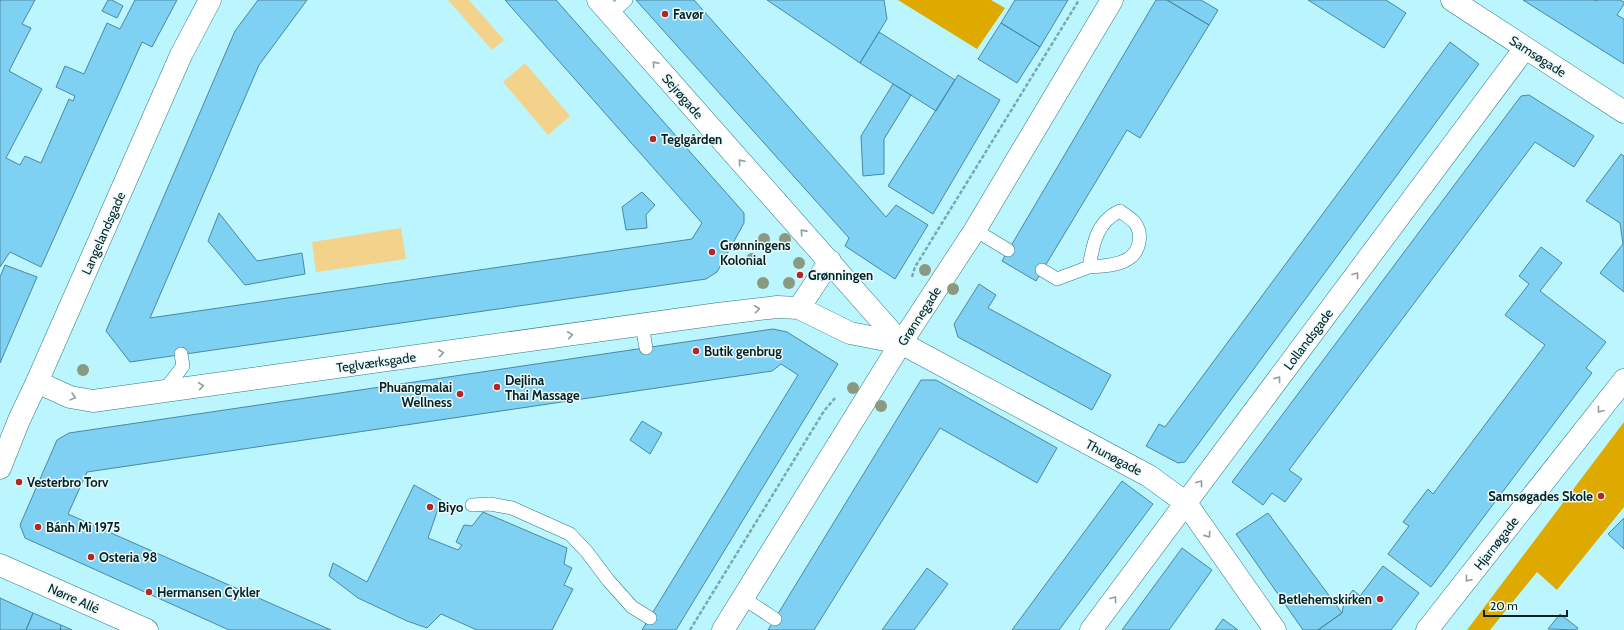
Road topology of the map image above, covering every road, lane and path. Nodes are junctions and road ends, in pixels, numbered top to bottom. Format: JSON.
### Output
{"nodes":[{"id":1,"x":210,"y":0,"type":"edge"},
{"id":2,"x":1079,"y":0,"type":"edge"},
{"id":3,"x":1112,"y":0,"type":"edge"},
{"id":4,"x":1452,"y":0,"type":"edge"},
{"id":5,"x":612,"y":5,"type":"edge"},
{"id":6,"x":1525,"y":48,"type":"junction"},
{"id":7,"x":1624,"y":112,"type":"edge"},
{"id":8,"x":975,"y":230,"type":"junction"},
{"id":9,"x":1008,"y":250,"type":"dead end"},
{"id":10,"x":830,"y":261,"type":"junction"},
{"id":11,"x":915,"y":267,"type":"dead end"},
{"id":12,"x":1089,"y":267,"type":"junction"},
{"id":13,"x":1042,"y":270,"type":"dead end"},
{"id":14,"x":799,"y":308,"type":"junction"},
{"id":15,"x":642,"y":325,"type":"junction"},
{"id":16,"x":901,"y":343,"type":"junction"},
{"id":17,"x":646,"y":348,"type":"dead end"},
{"id":18,"x":181,"y":354,"type":"dead end"},
{"id":19,"x":1624,"y":380,"type":"edge"},
{"id":20,"x":37,"y":382,"type":"junction"},
{"id":21,"x":163,"y":392,"type":"junction"},
{"id":22,"x":0,"y":468,"type":"edge"},
{"id":23,"x":1186,"y":503,"type":"junction"},
{"id":24,"x":472,"y":505,"type":"dead end"},
{"id":25,"x":0,"y":565,"type":"edge"},
{"id":26,"x":743,"y":598,"type":"junction"},
{"id":27,"x":650,"y":618,"type":"dead end"},
{"id":28,"x":775,"y":619,"type":"dead end"},
{"id":29,"x":147,"y":630,"type":"edge"},
{"id":30,"x":724,"y":630,"type":"edge"},
{"id":31,"x":1091,"y":630,"type":"edge"},
{"id":32,"x":1275,"y":630,"type":"edge"},
{"id":33,"x":1427,"y":630,"type":"edge"}],
"edges":[{"from":1,"to":20,"type":"street","name":"Langelandsgade"},
{"from":2,"to":11,"type":"path"},
{"from":3,"to":8,"type":"street","name":"Grønnegade"},
{"from":4,"to":6,"type":"street","name":"Samsøgade"},
{"from":10,"to":5,"type":"street","name":"Sejrøgade","one_way":true},
{"from":6,"to":7,"type":"street","name":"Samsøgade"},
{"from":23,"to":6,"type":"street","name":"Lollandsgade","one_way":true},
{"from":8,"to":9,"type":"lane"},
{"from":8,"to":16,"type":"street","name":"Grønnegade"},
{"from":10,"to":14,"type":"street"},
{"from":10,"to":16,"type":"street"},
{"from":12,"to":12,"type":"lane"},
{"from":12,"to":13,"type":"lane"},
{"from":15,"to":14,"type":"street","name":"Teglværksgade","one_way":true},
{"from":14,"to":16,"type":"street"},
{"from":15,"to":17,"type":"lane"},
{"from":21,"to":15,"type":"street","name":"Teglværksgade","one_way":true},
{"from":16,"to":23,"type":"street","name":"Thunøgade"},
{"from":16,"to":26,"type":"street","name":"Grønnegade"},
{"from":18,"to":21,"type":"lane"},
{"from":19,"to":33,"type":"street","name":"Hjarnøgade","one_way":true},
{"from":20,"to":21,"type":"street","name":"Teglværksgade","one_way":true},
{"from":20,"to":22,"type":"street","name":"Langelandsgade"},
{"from":31,"to":23,"type":"street","name":"Lollandsgade","one_way":true},
{"from":23,"to":32,"type":"street","name":"Thunøgade","one_way":true},
{"from":24,"to":27,"type":"lane"},
{"from":25,"to":29,"type":"street","name":"Nørre Allé"},
{"from":26,"to":28,"type":"lane"},
{"from":26,"to":30,"type":"street","name":"Grønnegade"}]}
